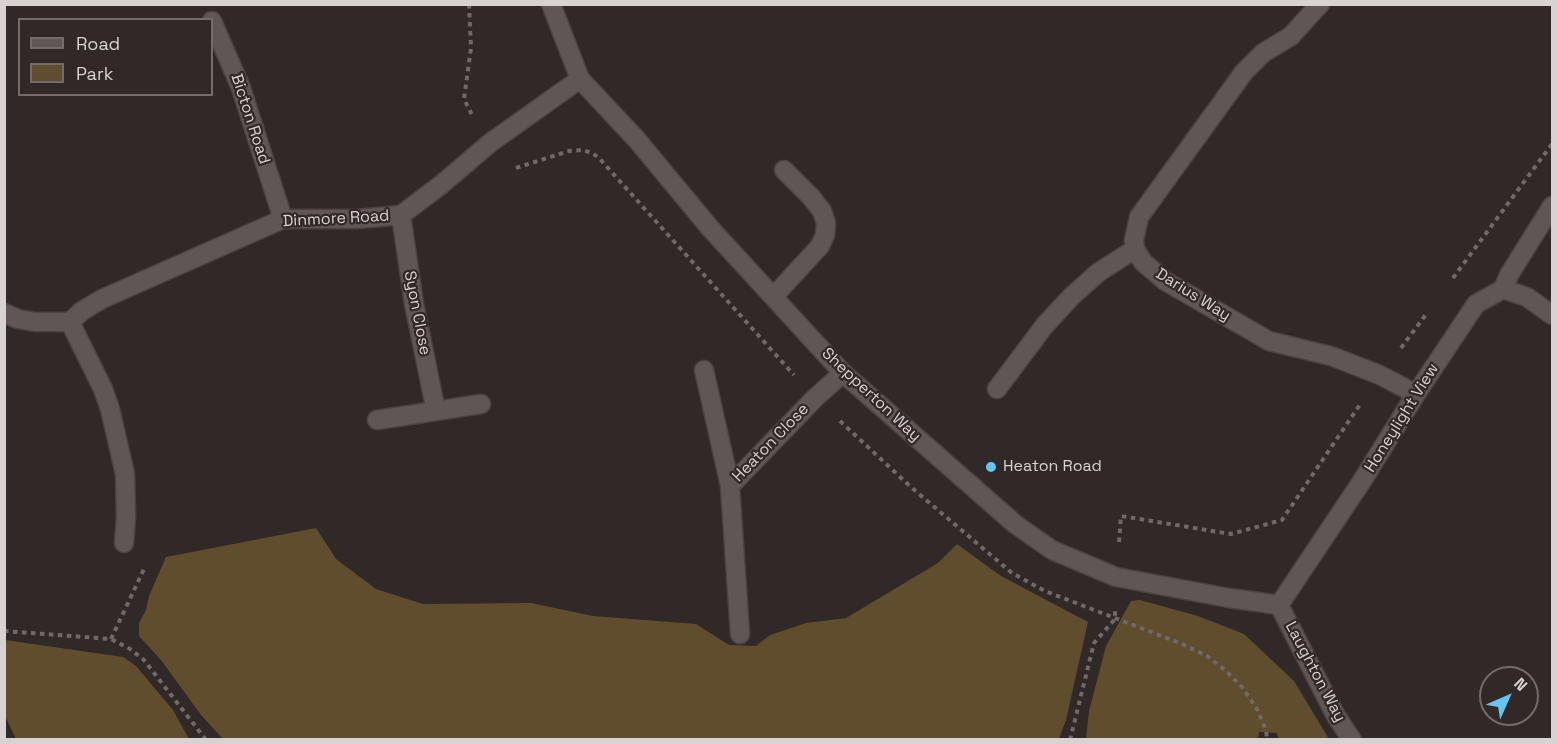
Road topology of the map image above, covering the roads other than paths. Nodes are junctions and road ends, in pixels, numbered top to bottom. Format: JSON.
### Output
{"nodes":[{"id":1,"x":203,"y":4,"type":"edge"},
{"id":2,"x":551,"y":4,"type":"edge"},
{"id":3,"x":1320,"y":4,"type":"edge"},
{"id":4,"x":210,"y":18,"type":"edge"},
{"id":5,"x":213,"y":24,"type":"edge"},
{"id":6,"x":580,"y":80,"type":"junction"},
{"id":7,"x":784,"y":170,"type":"dead end"},
{"id":8,"x":1552,"y":206,"type":"edge"},
{"id":9,"x":401,"y":215,"type":"junction"},
{"id":10,"x":283,"y":219,"type":"junction"},
{"id":11,"x":1135,"y":249,"type":"junction"},
{"id":12,"x":1503,"y":290,"type":"junction"},
{"id":13,"x":774,"y":296,"type":"junction"},
{"id":14,"x":4,"y":313,"type":"edge"},
{"id":15,"x":1552,"y":315,"type":"edge"},
{"id":16,"x":70,"y":322,"type":"junction"},
{"id":17,"x":704,"y":370,"type":"dead end"},
{"id":18,"x":843,"y":373,"type":"junction"},
{"id":19,"x":998,"y":389,"type":"dead end"},
{"id":20,"x":1416,"y":393,"type":"junction"},
{"id":21,"x":481,"y":404,"type":"dead end"},
{"id":22,"x":436,"y":411,"type":"junction"},
{"id":23,"x":377,"y":420,"type":"dead end"},
{"id":24,"x":730,"y":486,"type":"junction"},
{"id":25,"x":124,"y":543,"type":"road end"},
{"id":26,"x":1279,"y":604,"type":"junction"},
{"id":27,"x":740,"y":634,"type":"dead end"},
{"id":28,"x":1352,"y":740,"type":"edge"}],
"edges":[{"from":1,"to":4,"type":"street","name":"Bicton Road"},
{"from":2,"to":6,"type":"street","name":"Shepperton Way"},
{"from":3,"to":11,"type":"street"},
{"from":5,"to":10,"type":"street","name":"Bicton Road"},
{"from":6,"to":9,"type":"street","name":"Dinmore Road"},
{"from":6,"to":13,"type":"street","name":"Shepperton Way"},
{"from":7,"to":13,"type":"street"},
{"from":8,"to":12,"type":"street"},
{"from":9,"to":10,"type":"street","name":"Dinmore Road"},
{"from":9,"to":22,"type":"street","name":"Syon Close"},
{"from":10,"to":16,"type":"street","name":"Dinmore Road"},
{"from":11,"to":19,"type":"street"},
{"from":11,"to":20,"type":"street","name":"Darius Way"},
{"from":12,"to":15,"type":"street"},
{"from":12,"to":20,"type":"street","name":"Honeylight View"},
{"from":13,"to":18,"type":"street","name":"Shepperton Way"},
{"from":14,"to":16,"type":"street"},
{"from":16,"to":25,"type":"street"},
{"from":17,"to":24,"type":"street"},
{"from":18,"to":24,"type":"street","name":"Heaton Close"},
{"from":18,"to":26,"type":"street","name":"Shepperton Way"},
{"from":20,"to":26,"type":"street","name":"Honeylight View"},
{"from":21,"to":22,"type":"street"},
{"from":22,"to":23,"type":"street"},
{"from":24,"to":27,"type":"street","name":"Heaton Close"},
{"from":26,"to":28,"type":"street","name":"Laughton Way"}]}
